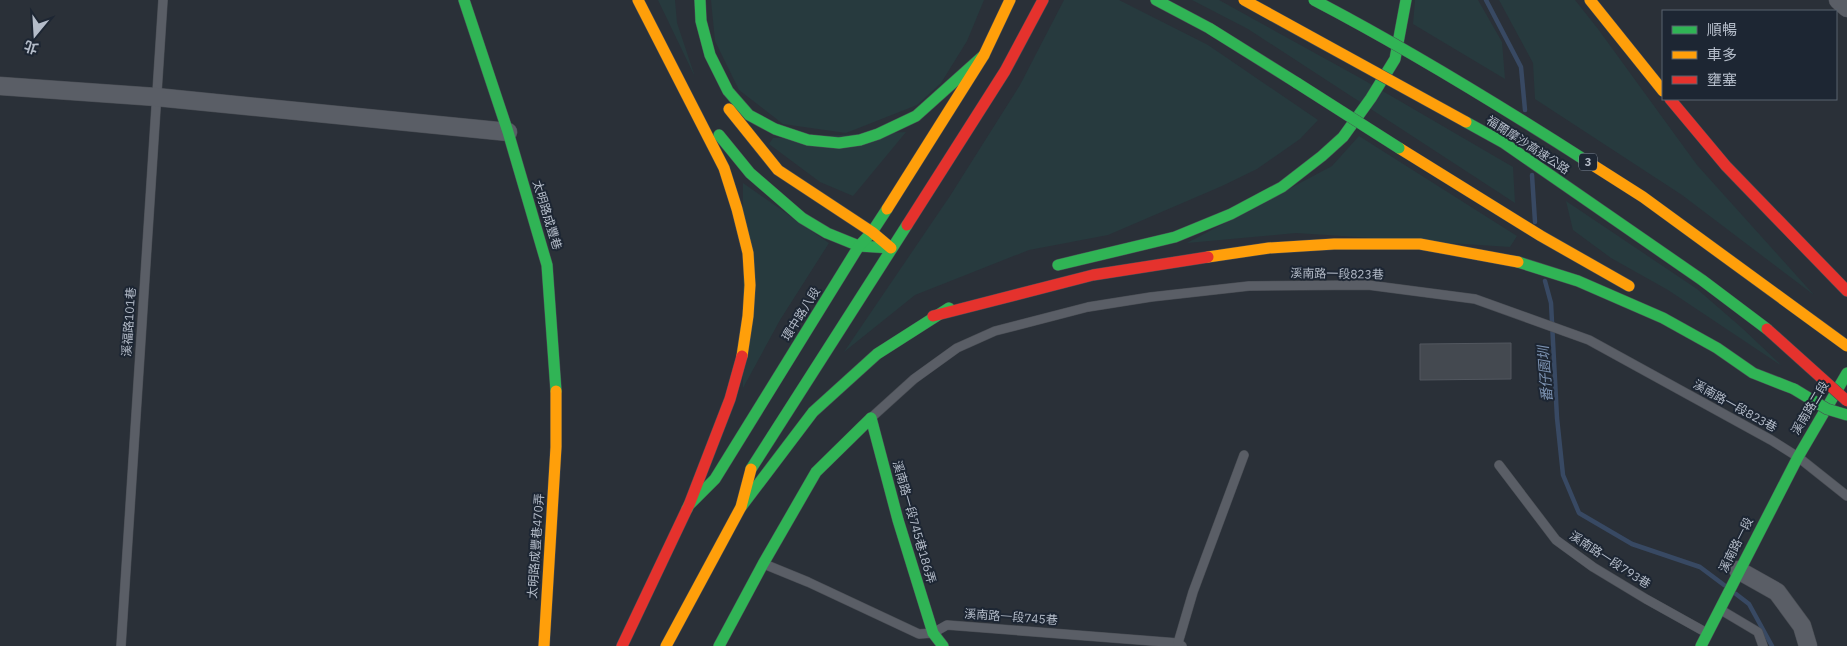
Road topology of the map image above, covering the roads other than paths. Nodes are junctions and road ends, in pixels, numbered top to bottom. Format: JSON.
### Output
{"nodes":[{"id":1,"x":163,"y":0,"type":"edge"},
{"id":2,"x":464,"y":0,"type":"edge"},
{"id":3,"x":638,"y":0,"type":"edge"},
{"id":4,"x":700,"y":0,"type":"edge"},
{"id":5,"x":1010,"y":0,"type":"edge"},
{"id":6,"x":1043,"y":0,"type":"edge"},
{"id":7,"x":1156,"y":0,"type":"edge"},
{"id":8,"x":1244,"y":0,"type":"edge"},
{"id":9,"x":1314,"y":0,"type":"edge"},
{"id":10,"x":1406,"y":0,"type":"edge"},
{"id":11,"x":1590,"y":0,"type":"edge"},
{"id":12,"x":1838,"y":0,"type":"edge"},
{"id":13,"x":1847,"y":8,"type":"edge"},
{"id":14,"x":701,"y":21,"type":"junction"},
{"id":15,"x":984,"y":55,"type":"junction"},
{"id":16,"x":0,"y":86,"type":"edge"},
{"id":17,"x":1662,"y":90,"type":"edge"},
{"id":18,"x":684,"y":91,"type":"junction"},
{"id":19,"x":156,"y":98,"type":"junction"},
{"id":20,"x":1671,"y":100,"type":"edge"},
{"id":21,"x":508,"y":132,"type":"junction"},
{"id":22,"x":872,"y":232,"type":"junction"},
{"id":23,"x":859,"y":246,"type":"junction"},
{"id":24,"x":891,"y":248,"type":"junction"},
{"id":25,"x":1045,"y":268,"type":"dead end"},
{"id":26,"x":1844,"y":289,"type":"edge"},
{"id":27,"x":975,"y":293,"type":"dead end"},
{"id":28,"x":1642,"y":293,"type":"dead end"},
{"id":29,"x":1668,"y":308,"type":"dead end"},
{"id":30,"x":933,"y":316,"type":"junction"},
{"id":31,"x":1847,"y":346,"type":"edge"},
{"id":32,"x":1847,"y":373,"type":"edge"},
{"id":33,"x":1794,"y":389,"type":"junction"},
{"id":34,"x":1847,"y":401,"type":"edge"},
{"id":35,"x":1847,"y":415,"type":"edge"},
{"id":36,"x":871,"y":418,"type":"junction"},
{"id":37,"x":556,"y":447,"type":"joint"},
{"id":38,"x":1244,"y":455,"type":"dead end"},
{"id":39,"x":1798,"y":457,"type":"junction"},
{"id":40,"x":1499,"y":465,"type":"dead end"},
{"id":41,"x":1847,"y":496,"type":"edge"},
{"id":42,"x":690,"y":505,"type":"junction"},
{"id":43,"x":741,"y":507,"type":"junction"},
{"id":44,"x":763,"y":564,"type":"junction"},
{"id":45,"x":1737,"y":574,"type":"junction"},
{"id":46,"x":1720,"y":606,"type":"junction"},
{"id":47,"x":933,"y":632,"type":"junction"},
{"id":48,"x":1707,"y":633,"type":"junction"},
{"id":49,"x":1180,"y":644,"type":"edge"},
{"id":50,"x":121,"y":646,"type":"edge"},
{"id":51,"x":544,"y":646,"type":"edge"},
{"id":52,"x":622,"y":646,"type":"edge"},
{"id":53,"x":666,"y":646,"type":"edge"},
{"id":54,"x":719,"y":646,"type":"edge"},
{"id":55,"x":943,"y":646,"type":"edge"},
{"id":56,"x":1701,"y":646,"type":"edge"},
{"id":57,"x":1763,"y":646,"type":"edge"},
{"id":58,"x":1808,"y":646,"type":"edge"}],
"edges":[{"from":1,"to":19,"type":"lane","name":"溪福路101巷"},
{"from":2,"to":21,"type":"main road","name":"太明路成豐巷"},
{"from":3,"to":18,"type":"main road"},
{"from":4,"to":14,"type":"main road"},
{"from":5,"to":15,"type":"main road","name":"環中路八段"},
{"from":6,"to":24,"type":"main road"},
{"from":7,"to":28,"type":"main road","bridge":true},
{"from":8,"to":34,"type":"main road","name":"福爾摩沙高速公路","bridge":true},
{"from":9,"to":31,"type":"main road","name":"福爾摩沙高速公路","number":"3","bridge":true},
{"from":10,"to":25,"type":"main road"},
{"from":11,"to":17,"type":"main road"},
{"from":12,"to":13,"type":"street"},
{"from":14,"to":15,"type":"main road"},
{"from":14,"to":22,"type":"main road"},
{"from":15,"to":22,"type":"main road","name":"環中路八段"},
{"from":16,"to":19,"type":"street"},
{"from":18,"to":23,"type":"main road"},
{"from":18,"to":42,"type":"main road"},
{"from":19,"to":21,"type":"street"},
{"from":19,"to":50,"type":"lane","name":"溪福路101巷"},
{"from":20,"to":26,"type":"main road"},
{"from":21,"to":37,"type":"main road","name":"太明路成豐巷"},
{"from":22,"to":23,"type":"main road","name":"環中路八段"},
{"from":22,"to":24,"type":"main road"},
{"from":23,"to":24,"type":"main road"},
{"from":23,"to":42,"type":"main road","name":"環中路八段"},
{"from":24,"to":43,"type":"main road"},
{"from":27,"to":30,"type":"main road"},
{"from":29,"to":33,"type":"main road"},
{"from":30,"to":33,"type":"main road"},
{"from":30,"to":43,"type":"main road"},
{"from":32,"to":39,"type":"main road","name":"溪南路二段"},
{"from":33,"to":35,"type":"main road","bridge":true},
{"from":36,"to":39,"type":"lane","name":"溪南路一段823巷"},
{"from":36,"to":44,"type":"main road"},
{"from":36,"to":47,"type":"main road","name":"溪南路一段745巷186弄"},
{"from":37,"to":51,"type":"main road","name":"太明路成豐巷470弄"},
{"from":38,"to":49,"type":"lane"},
{"from":39,"to":41,"type":"lane","name":"溪南路一段823巷"},
{"from":39,"to":45,"type":"main road","name":"溪南路一段"},
{"from":40,"to":48,"type":"lane","name":"溪南路一段793巷"},
{"from":42,"to":52,"type":"main road","name":"環中路八段"},
{"from":43,"to":53,"type":"main road"},
{"from":44,"to":47,"type":"lane","name":"溪南路一段745巷"},
{"from":44,"to":54,"type":"main road"},
{"from":45,"to":46,"type":"main road","name":"溪南路一段"},
{"from":45,"to":58,"type":"street"},
{"from":46,"to":48,"type":"main road","name":"溪南路一段"},
{"from":46,"to":57,"type":"lane"},
{"from":47,"to":49,"type":"lane","name":"溪南路一段745巷"},
{"from":47,"to":55,"type":"main road","name":"溪南路一段745巷186弄"},
{"from":48,"to":56,"type":"main road","name":"溪南路一段"}]}
